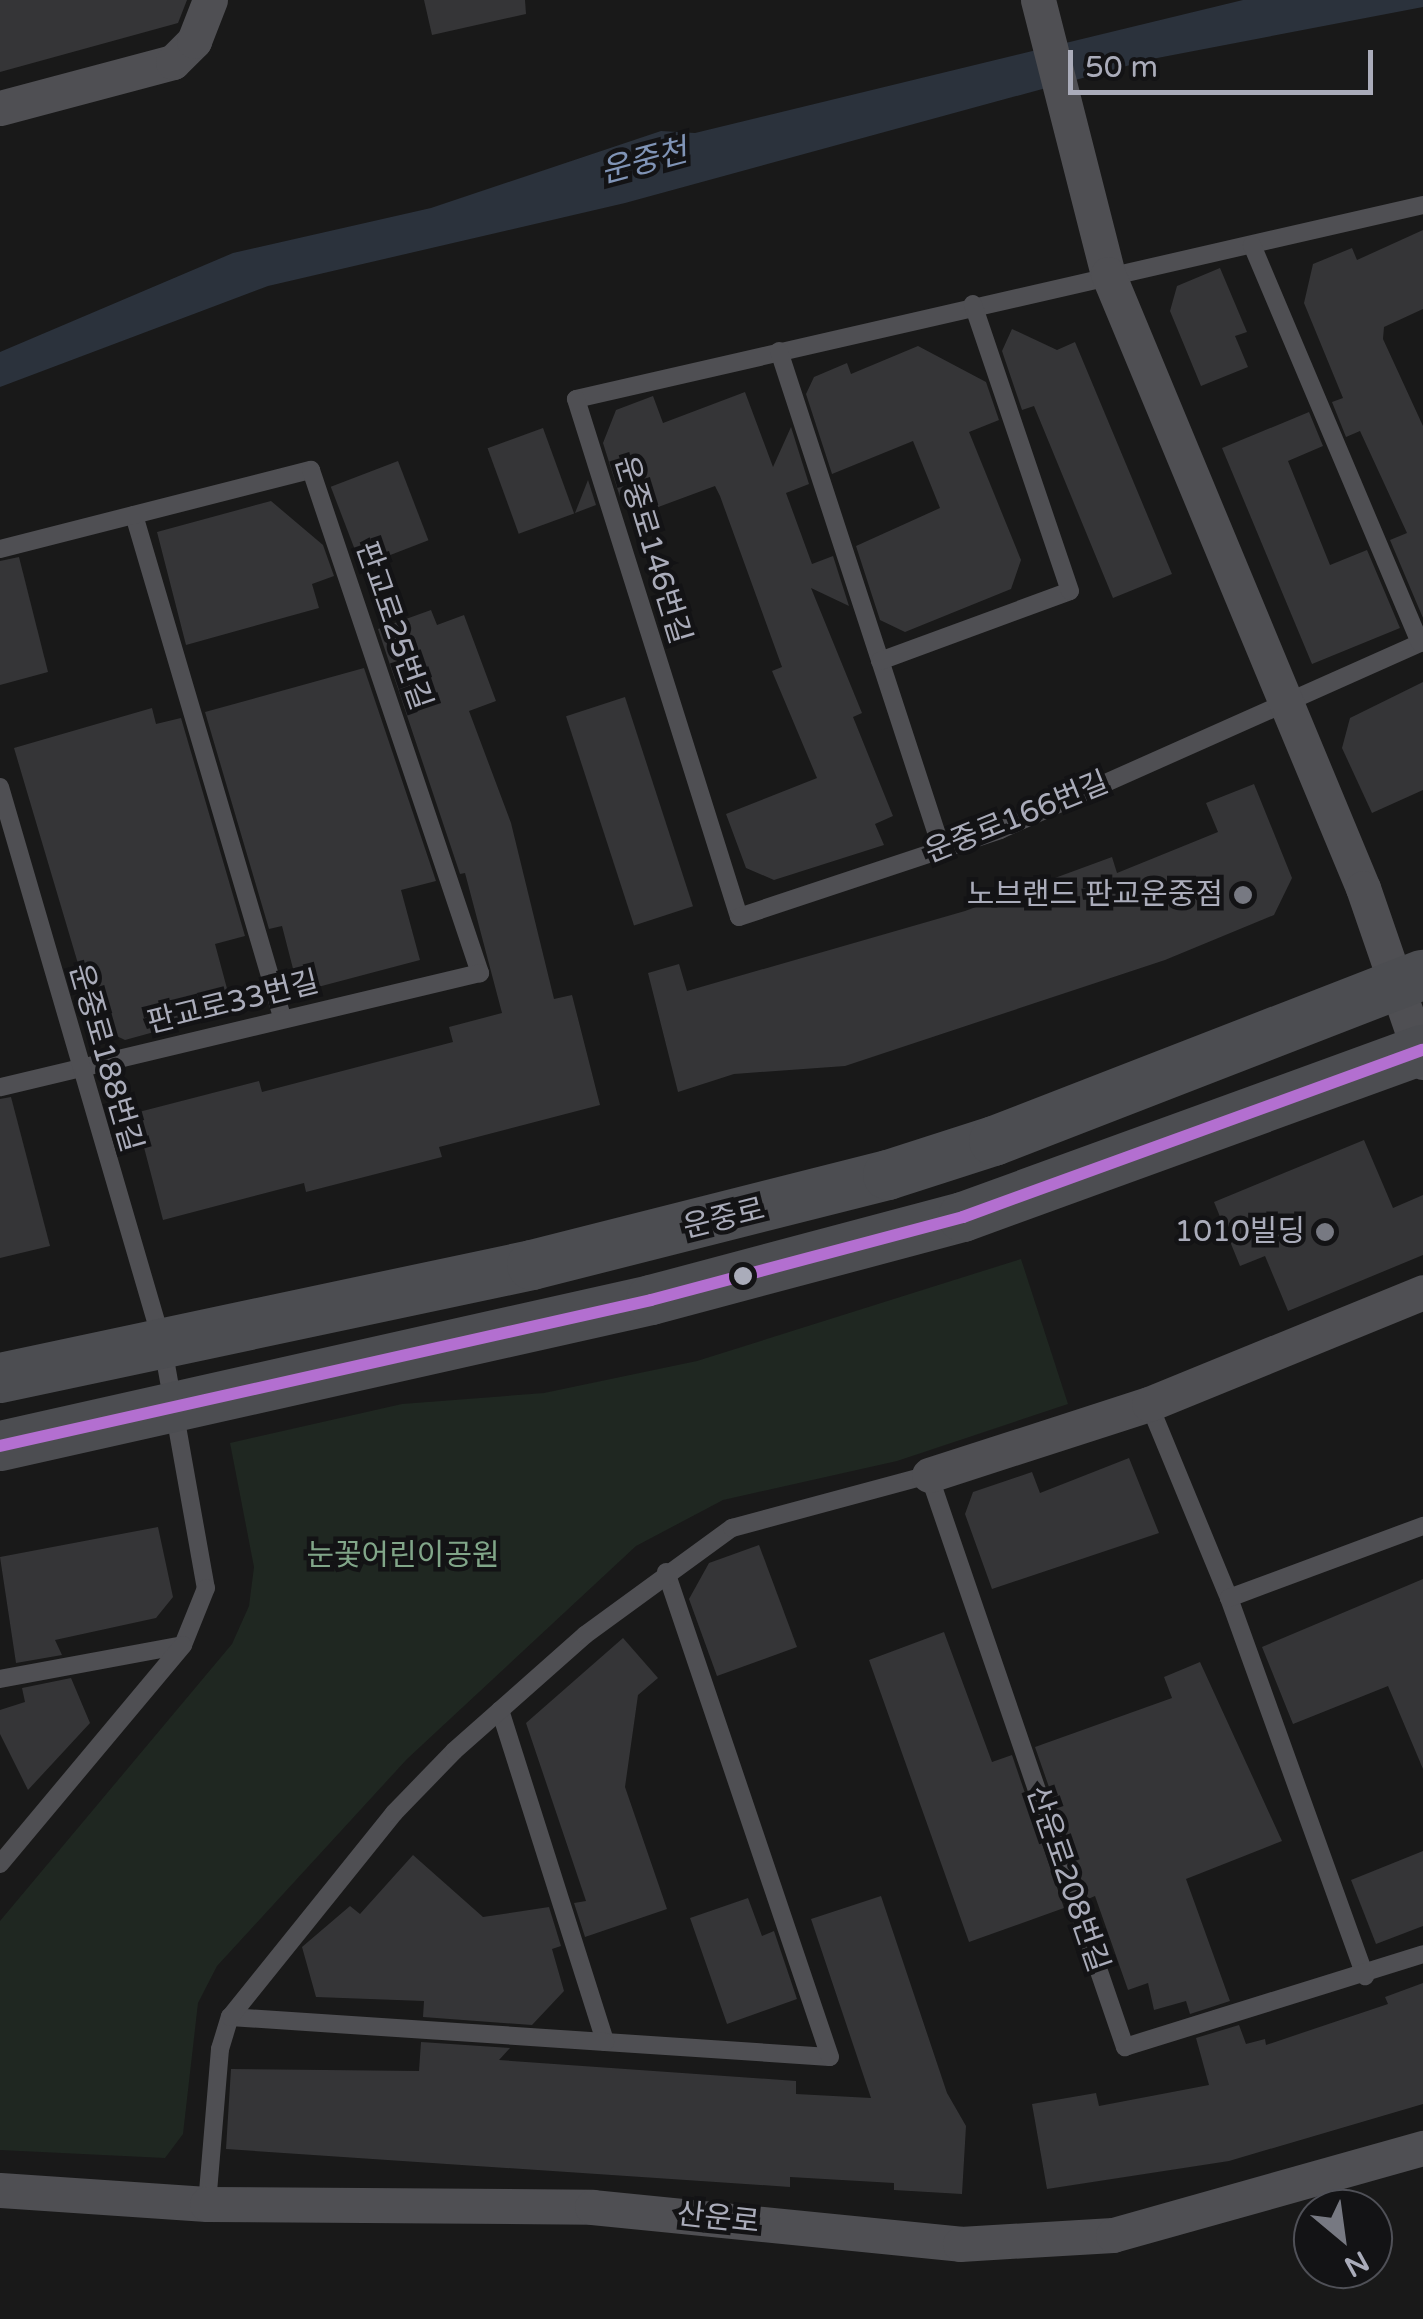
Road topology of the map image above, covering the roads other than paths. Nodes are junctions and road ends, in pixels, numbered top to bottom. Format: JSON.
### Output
{"nodes":[{"id":1,"x":210,"y":0,"type":"edge"},
{"id":2,"x":1038,"y":0,"type":"edge"},
{"id":3,"x":0,"y":108,"type":"edge"},
{"id":4,"x":1423,"y":206,"type":"edge"},
{"id":5,"x":1252,"y":245,"type":"junction"},
{"id":6,"x":1103,"y":258,"type":"junction"},
{"id":7,"x":973,"y":304,"type":"junction"},
{"id":8,"x":779,"y":351,"type":"junction"},
{"id":9,"x":134,"y":515,"type":"junction"},
{"id":10,"x":0,"y":549,"type":"edge"},
{"id":11,"x":1422,"y":643,"type":"edge"},
{"id":12,"x":880,"y":662,"type":"junction"},
{"id":13,"x":1289,"y":702,"type":"junction"},
{"id":14,"x":0,"y":787,"type":"edge"},
{"id":15,"x":942,"y":850,"type":"junction"},
{"id":16,"x":739,"y":917,"type":"joint"},
{"id":17,"x":480,"y":973,"type":"joint"},
{"id":18,"x":1409,"y":981,"type":"edge"},
{"id":19,"x":282,"y":1017,"type":"junction"},
{"id":20,"x":1422,"y":1055,"type":"edge"},
{"id":21,"x":80,"y":1072,"type":"junction"},
{"id":22,"x":0,"y":1087,"type":"edge"},
{"id":23,"x":1423,"y":1292,"type":"edge"},
{"id":24,"x":162,"y":1342,"type":"junction"},
{"id":25,"x":0,"y":1378,"type":"edge"},
{"id":26,"x":1149,"y":1404,"type":"junction"},
{"id":27,"x":173,"y":1405,"type":"junction"},
{"id":28,"x":0,"y":1446,"type":"edge"},
{"id":29,"x":929,"y":1475,"type":"junction"},
{"id":30,"x":1423,"y":1526,"type":"edge"},
{"id":31,"x":666,"y":1572,"type":"junction"},
{"id":32,"x":1229,"y":1598,"type":"junction"},
{"id":33,"x":183,"y":1645,"type":"junction"},
{"id":34,"x":0,"y":1680,"type":"edge"},
{"id":35,"x":500,"y":1710,"type":"junction"},
{"id":36,"x":0,"y":1864,"type":"edge"},
{"id":37,"x":1423,"y":1954,"type":"edge"},
{"id":38,"x":1364,"y":1976,"type":"junction"},
{"id":39,"x":230,"y":2016,"type":"junction"},
{"id":40,"x":605,"y":2042,"type":"junction"},
{"id":41,"x":1423,"y":2148,"type":"edge"},
{"id":42,"x":0,"y":2190,"type":"edge"},
{"id":43,"x":207,"y":2204,"type":"junction"}],
"edges":[{"from":1,"to":3,"type":"street"},
{"from":2,"to":6,"type":"street"},
{"from":4,"to":5,"type":"lane","name":"운중로146번길"},
{"from":5,"to":6,"type":"lane","name":"운중로146번길"},
{"from":5,"to":11,"type":"lane"},
{"from":6,"to":7,"type":"lane","name":"운중로146번길"},
{"from":6,"to":13,"type":"street"},
{"from":7,"to":8,"type":"lane","name":"운중로146번길"},
{"from":7,"to":12,"type":"lane"},
{"from":8,"to":12,"type":"lane"},
{"from":8,"to":16,"type":"lane","name":"운중로146번길"},
{"from":9,"to":10,"type":"lane","name":"판교로25번길"},
{"from":9,"to":17,"type":"lane","name":"판교로25번길"},
{"from":9,"to":19,"type":"lane"},
{"from":11,"to":13,"type":"lane","name":"운중로166번길"},
{"from":12,"to":15,"type":"lane"},
{"from":13,"to":15,"type":"lane","name":"운중로166번길"},
{"from":13,"to":18,"type":"street"},
{"from":14,"to":21,"type":"lane","name":"운중로188번길"},
{"from":15,"to":16,"type":"lane","name":"운중로166번길"},
{"from":17,"to":19,"type":"lane","name":"판교로33번길"},
{"from":18,"to":20,"type":"street"},
{"from":18,"to":24,"type":"main road","name":"운중로"},
{"from":19,"to":21,"type":"lane","name":"판교로33번길"},
{"from":20,"to":27,"type":"main road","name":"운중로"},
{"from":21,"to":22,"type":"lane","name":"판교로33번길"},
{"from":21,"to":24,"type":"lane","name":"운중로188번길"},
{"from":23,"to":26,"type":"street"},
{"from":24,"to":25,"type":"main road","name":"운중로"},
{"from":24,"to":27,"type":"lane","name":"운중로188번길"},
{"from":26,"to":29,"type":"street"},
{"from":26,"to":32,"type":"lane"},
{"from":27,"to":28,"type":"main road","name":"운중로"},
{"from":27,"to":33,"type":"lane","name":"운중로188번길"},
{"from":29,"to":31,"type":"lane"},
{"from":29,"to":38,"type":"lane","name":"산운로208번길"},
{"from":30,"to":32,"type":"lane"},
{"from":31,"to":35,"type":"lane"},
{"from":31,"to":40,"type":"lane"},
{"from":32,"to":38,"type":"lane"},
{"from":33,"to":34,"type":"lane"},
{"from":33,"to":36,"type":"lane","name":"운중로188번길"},
{"from":35,"to":39,"type":"lane"},
{"from":35,"to":40,"type":"lane"},
{"from":37,"to":38,"type":"lane","name":"산운로208번길"},
{"from":39,"to":40,"type":"lane"},
{"from":39,"to":43,"type":"lane"},
{"from":41,"to":43,"type":"street","name":"산운로"},
{"from":42,"to":43,"type":"street","name":"산운로"}]}
